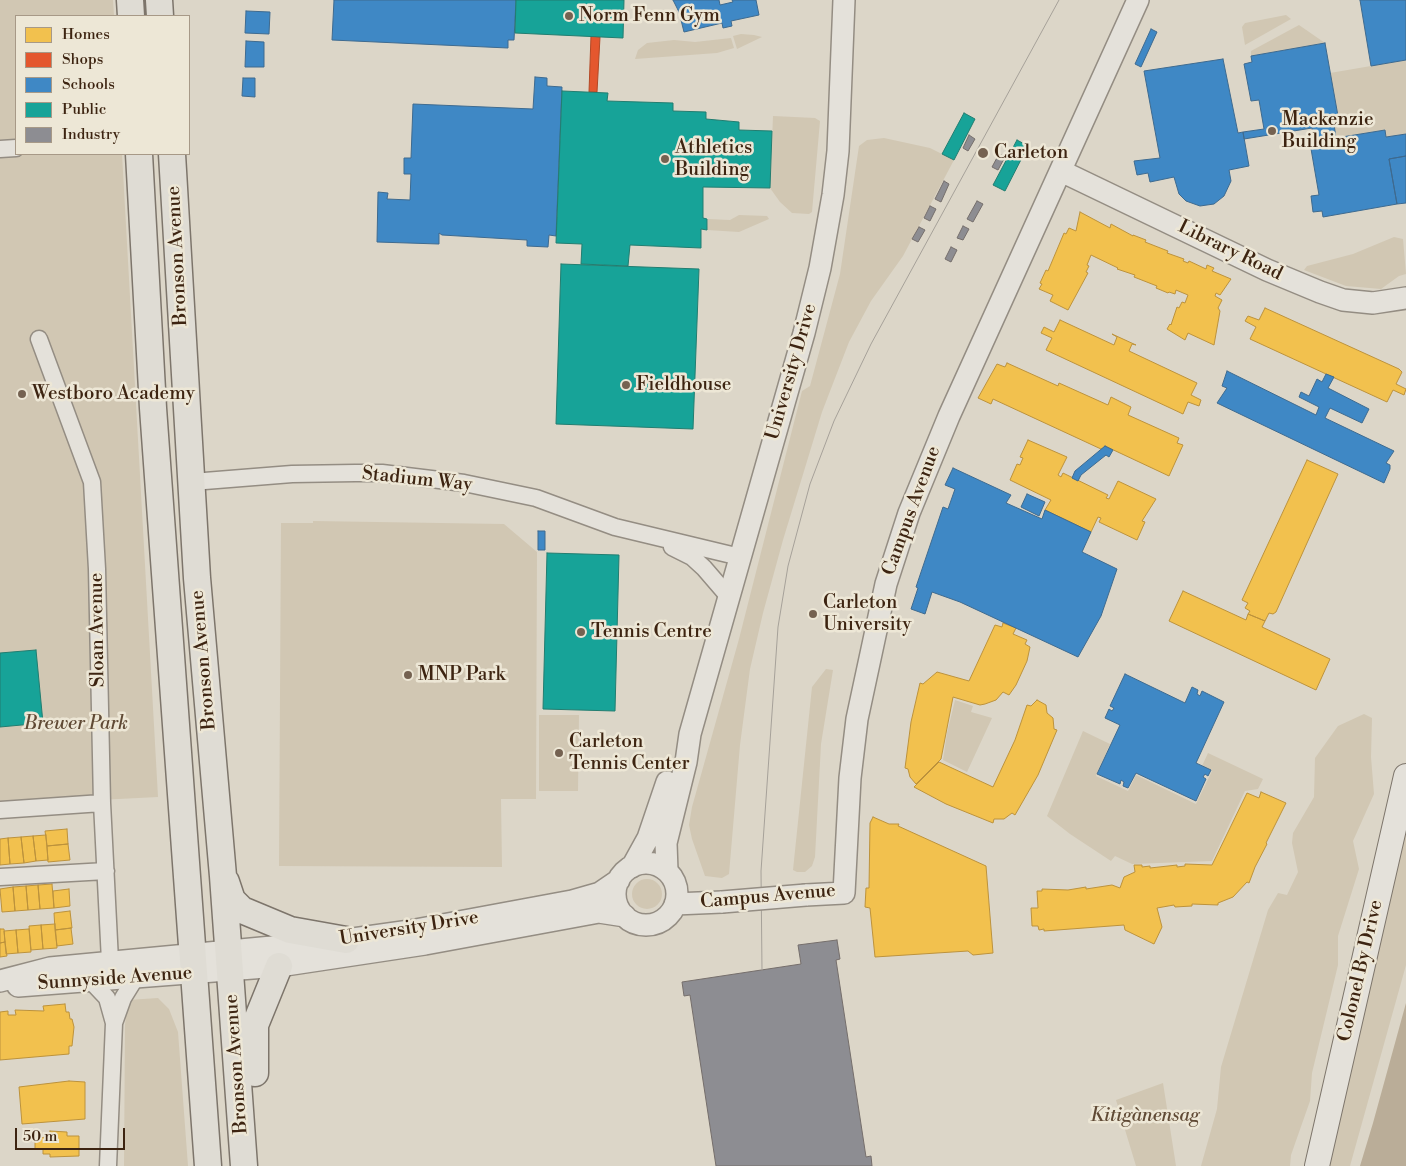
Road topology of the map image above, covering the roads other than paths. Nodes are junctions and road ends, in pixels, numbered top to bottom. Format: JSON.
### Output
{"nodes":[{"id":1,"x":130,"y":0,"type":"edge"},
{"id":2,"x":159,"y":0,"type":"edge"},
{"id":3,"x":844,"y":0,"type":"edge"},
{"id":4,"x":1138,"y":0,"type":"edge"},
{"id":5,"x":131,"y":15,"type":"edge"},
{"id":6,"x":160,"y":15,"type":"edge"},
{"id":7,"x":15,"y":148,"type":"edge"},
{"id":8,"x":0,"y":149,"type":"edge"},
{"id":9,"x":138,"y":155,"type":"edge"},
{"id":10,"x":172,"y":155,"type":"edge"},
{"id":11,"x":1061,"y":171,"type":"junction"},
{"id":12,"x":1406,"y":298,"type":"edge"},
{"id":13,"x":38,"y":340,"type":"dead end"},
{"id":14,"x":192,"y":482,"type":"junction"},
{"id":15,"x":635,"y":532,"type":"junction"},
{"id":16,"x":740,"y":557,"type":"junction"},
{"id":17,"x":728,"y":598,"type":"junction"},
{"id":18,"x":690,"y":734,"type":"junction"},
{"id":19,"x":1406,"y":776,"type":"edge"},
{"id":20,"x":102,"y":803,"type":"junction"},
{"id":21,"x":0,"y":810,"type":"edge"},
{"id":22,"x":106,"y":871,"type":"junction"},
{"id":23,"x":667,"y":871,"type":"junction"},
{"id":24,"x":625,"y":873,"type":"junction"},
{"id":25,"x":223,"y":876,"type":"junction"},
{"id":26,"x":0,"y":877,"type":"edge"},
{"id":27,"x":675,"y":904,"type":"junction"},
{"id":28,"x":625,"y":916,"type":"junction"},
{"id":29,"x":346,"y":940,"type":"junction"},
{"id":30,"x":229,"y":960,"type":"junction"},
{"id":31,"x":110,"y":961,"type":"junction"},
{"id":32,"x":193,"y":963,"type":"junction"},
{"id":33,"x":279,"y":966,"type":"junction"},
{"id":34,"x":136,"y":977,"type":"junction"},
{"id":35,"x":0,"y":981,"type":"edge"},
{"id":36,"x":90,"y":981,"type":"junction"},
{"id":37,"x":0,"y":986,"type":"edge"},
{"id":38,"x":114,"y":1023,"type":"junction"},
{"id":39,"x":108,"y":1166,"type":"edge"},
{"id":40,"x":208,"y":1166,"type":"edge"},
{"id":41,"x":244,"y":1166,"type":"edge"},
{"id":42,"x":250,"y":1166,"type":"edge"},
{"id":43,"x":1317,"y":1166,"type":"edge"}],
"edges":[{"from":1,"to":5,"type":"main road"},
{"from":2,"to":6,"type":"main road"},
{"from":3,"to":16,"type":"street","name":"University Drive"},
{"from":4,"to":11,"type":"street","name":"Campus Avenue"},
{"from":7,"to":8,"type":"street"},
{"from":9,"to":32,"type":"main road","name":"Bronson Avenue"},
{"from":10,"to":14,"type":"main road","name":"Bronson Avenue"},
{"from":11,"to":12,"type":"street","name":"Library Road"},
{"from":11,"to":27,"type":"street","name":"Campus Avenue","bridge":true},
{"from":13,"to":20,"type":"street","name":"Sloan Avenue"},
{"from":14,"to":15,"type":"street","name":"Stadium Way"},
{"from":14,"to":25,"type":"main road","name":"Bronson Avenue"},
{"from":15,"to":16,"type":"street","name":"Stadium Way"},
{"from":15,"to":17,"type":"street","name":"Stadium Way"},
{"from":16,"to":17,"type":"street","name":"University Drive"},
{"from":17,"to":18,"type":"street","name":"University Drive"},
{"from":18,"to":23,"type":"street","name":"University Drive"},
{"from":18,"to":24,"type":"street","name":"University Drive"},
{"from":19,"to":43,"type":"main road","name":"Colonel By Drive"},
{"from":20,"to":21,"type":"street"},
{"from":20,"to":22,"type":"street","name":"Sloan Avenue"},
{"from":22,"to":26,"type":"street"},
{"from":22,"to":31,"type":"street","name":"Sloan Avenue"},
{"from":23,"to":24,"type":"street"},
{"from":23,"to":27,"type":"street"},
{"from":24,"to":28,"type":"street"},
{"from":24,"to":29,"type":"street","name":"University Drive"},
{"from":25,"to":29,"type":"main road"},
{"from":25,"to":30,"type":"main road","name":"Bronson Avenue"},
{"from":27,"to":28,"type":"street"},
{"from":28,"to":33,"type":"street","name":"University Drive"},
{"from":29,"to":30,"type":"street","name":"University Drive"},
{"from":30,"to":32,"type":"street","name":"Sunnyside Avenue"},
{"from":30,"to":33,"type":"street","name":"University Drive"},
{"from":30,"to":41,"type":"main road","name":"Bronson Avenue"},
{"from":31,"to":32,"type":"street","name":"Sunnyside Avenue"},
{"from":31,"to":35,"type":"street","name":"Sunnyside Avenue"},
{"from":32,"to":34,"type":"street","name":"Sunnyside Avenue"},
{"from":32,"to":40,"type":"main road","name":"Bronson Avenue"},
{"from":33,"to":42,"type":"main road"},
{"from":34,"to":36,"type":"street","name":"Sunnyside Avenue"},
{"from":34,"to":38,"type":"street"},
{"from":36,"to":37,"type":"street","name":"Sunnyside Avenue"},
{"from":36,"to":38,"type":"street"},
{"from":38,"to":39,"type":"street"}]}
